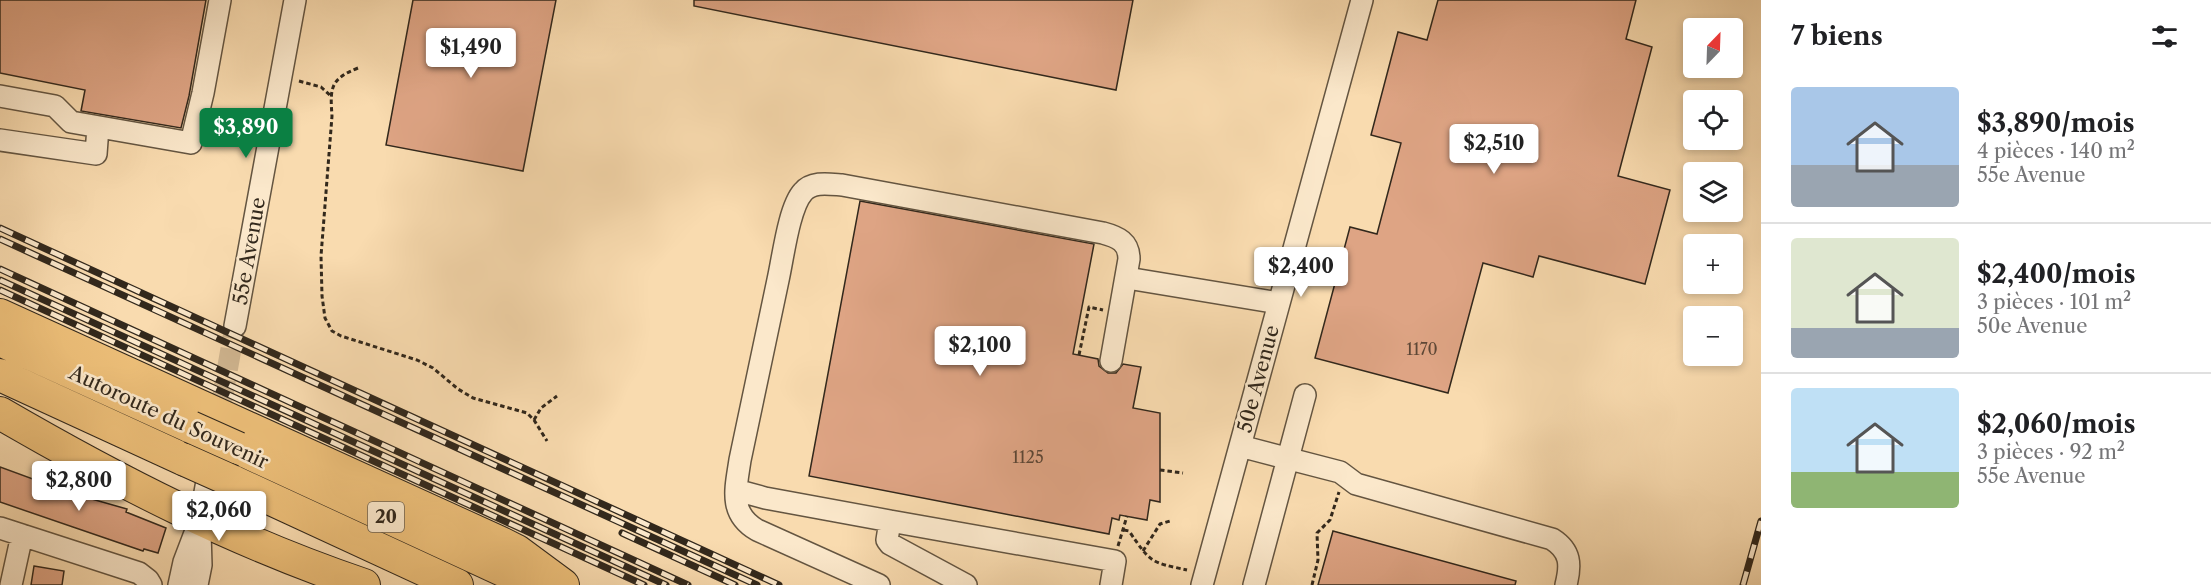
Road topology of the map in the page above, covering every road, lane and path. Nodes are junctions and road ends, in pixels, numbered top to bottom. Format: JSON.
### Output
{"nodes":[{"id":1,"x":220,"y":0,"type":"edge"},
{"id":2,"x":295,"y":0,"type":"edge"},
{"id":3,"x":1362,"y":0,"type":"edge"},
{"id":4,"x":358,"y":68,"type":"dead end"},
{"id":5,"x":281,"y":77,"type":"junction"},
{"id":6,"x":0,"y":96,"type":"edge"},
{"id":7,"x":331,"y":96,"type":"junction"},
{"id":8,"x":98,"y":127,"type":"junction"},
{"id":9,"x":0,"y":140,"type":"edge"},
{"id":10,"x":1126,"y":278,"type":"junction"},
{"id":11,"x":1279,"y":303,"type":"junction"},
{"id":12,"x":1098,"y":309,"type":"dead end"},
{"id":13,"x":0,"y":315,"type":"edge"},
{"id":14,"x":235,"y":326,"type":"tunnel mouth"},
{"id":15,"x":0,"y":340,"type":"edge"},
{"id":16,"x":1079,"y":355,"type":"dead end"},
{"id":17,"x":1111,"y":361,"type":"dead end"},
{"id":18,"x":0,"y":375,"type":"edge"},
{"id":19,"x":1305,"y":395,"type":"dead end"},
{"id":20,"x":557,"y":396,"type":"dead end"},
{"id":21,"x":0,"y":413,"type":"edge"},
{"id":22,"x":211,"y":414,"type":"junction"},
{"id":23,"x":534,"y":420,"type":"junction"},
{"id":24,"x":548,"y":441,"type":"dead end"},
{"id":25,"x":1240,"y":446,"type":"junction"},
{"id":26,"x":1288,"y":459,"type":"junction"},
{"id":27,"x":1160,"y":470,"type":"dead end"},
{"id":28,"x":1183,"y":473,"type":"dead end"},
{"id":29,"x":1344,"y":475,"type":"junction"},
{"id":30,"x":736,"y":490,"type":"junction"},
{"id":31,"x":1127,"y":516,"type":"dead end"},
{"id":32,"x":200,"y":520,"type":"junction"},
{"id":33,"x":890,"y":521,"type":"junction"},
{"id":34,"x":1170,"y":522,"type":"dead end"},
{"id":35,"x":0,"y":528,"type":"edge"},
{"id":36,"x":1124,"y":530,"type":"junction"},
{"id":37,"x":22,"y":535,"type":"junction"},
{"id":38,"x":1143,"y":551,"type":"junction"},
{"id":39,"x":1117,"y":554,"type":"dead end"},
{"id":40,"x":1196,"y":578,"type":"edge"},
{"id":41,"x":145,"y":579,"type":"edge"},
{"id":42,"x":11,"y":585,"type":"edge"},
{"id":43,"x":179,"y":585,"type":"edge"},
{"id":44,"x":197,"y":585,"type":"edge"},
{"id":45,"x":364,"y":585,"type":"edge"},
{"id":46,"x":457,"y":585,"type":"edge"},
{"id":47,"x":535,"y":585,"type":"edge"},
{"id":48,"x":563,"y":585,"type":"edge"},
{"id":49,"x":879,"y":585,"type":"edge"},
{"id":50,"x":966,"y":585,"type":"edge"},
{"id":51,"x":1111,"y":585,"type":"edge"},
{"id":52,"x":1254,"y":585,"type":"edge"},
{"id":53,"x":1311,"y":585,"type":"edge"},
{"id":54,"x":1566,"y":585,"type":"edge"}],
"edges":[{"from":1,"to":8,"type":"street"},
{"from":2,"to":5,"type":"street","name":"55e Avenue"},
{"from":3,"to":11,"type":"street","name":"50e Avenue"},
{"from":4,"to":7,"type":"path"},
{"from":5,"to":7,"type":"path"},
{"from":5,"to":14,"type":"street","name":"55e Avenue"},
{"from":6,"to":8,"type":"street"},
{"from":7,"to":23,"type":"path"},
{"from":8,"to":9,"type":"street"},
{"from":10,"to":11,"type":"street"},
{"from":10,"to":17,"type":"street"},
{"from":10,"to":30,"type":"street"},
{"from":11,"to":25,"type":"street","name":"50e Avenue"},
{"from":12,"to":16,"type":"path"},
{"from":13,"to":22,"type":"highway"},
{"from":15,"to":22,"type":"highway","name":"Autoroute du Souvenir"},
{"from":18,"to":46,"type":"highway","name":"Autoroute du Souvenir","number":"20","bridge":true},
{"from":19,"to":26,"type":"street"},
{"from":20,"to":23,"type":"path"},
{"from":21,"to":32,"type":"highway"},
{"from":22,"to":32,"type":"street"},
{"from":22,"to":47,"type":"highway","name":"Autoroute du Souvenir","number":"20","bridge":true},
{"from":22,"to":48,"type":"highway"},
{"from":23,"to":24,"type":"path"},
{"from":25,"to":26,"type":"street"},
{"from":25,"to":40,"type":"street","name":"50e Avenue"},
{"from":26,"to":29,"type":"street"},
{"from":26,"to":52,"type":"street"},
{"from":27,"to":28,"type":"path"},
{"from":29,"to":53,"type":"path"},
{"from":29,"to":54,"type":"street"},
{"from":30,"to":33,"type":"street"},
{"from":30,"to":49,"type":"street"},
{"from":31,"to":36,"type":"path"},
{"from":32,"to":43,"type":"street"},
{"from":32,"to":44,"type":"street"},
{"from":32,"to":45,"type":"highway"},
{"from":33,"to":50,"type":"street"},
{"from":33,"to":51,"type":"street"},
{"from":34,"to":38,"type":"path"},
{"from":35,"to":37,"type":"street"},
{"from":36,"to":38,"type":"path"},
{"from":36,"to":39,"type":"path"},
{"from":37,"to":41,"type":"street"},
{"from":37,"to":42,"type":"street"},
{"from":38,"to":40,"type":"path"}]}
